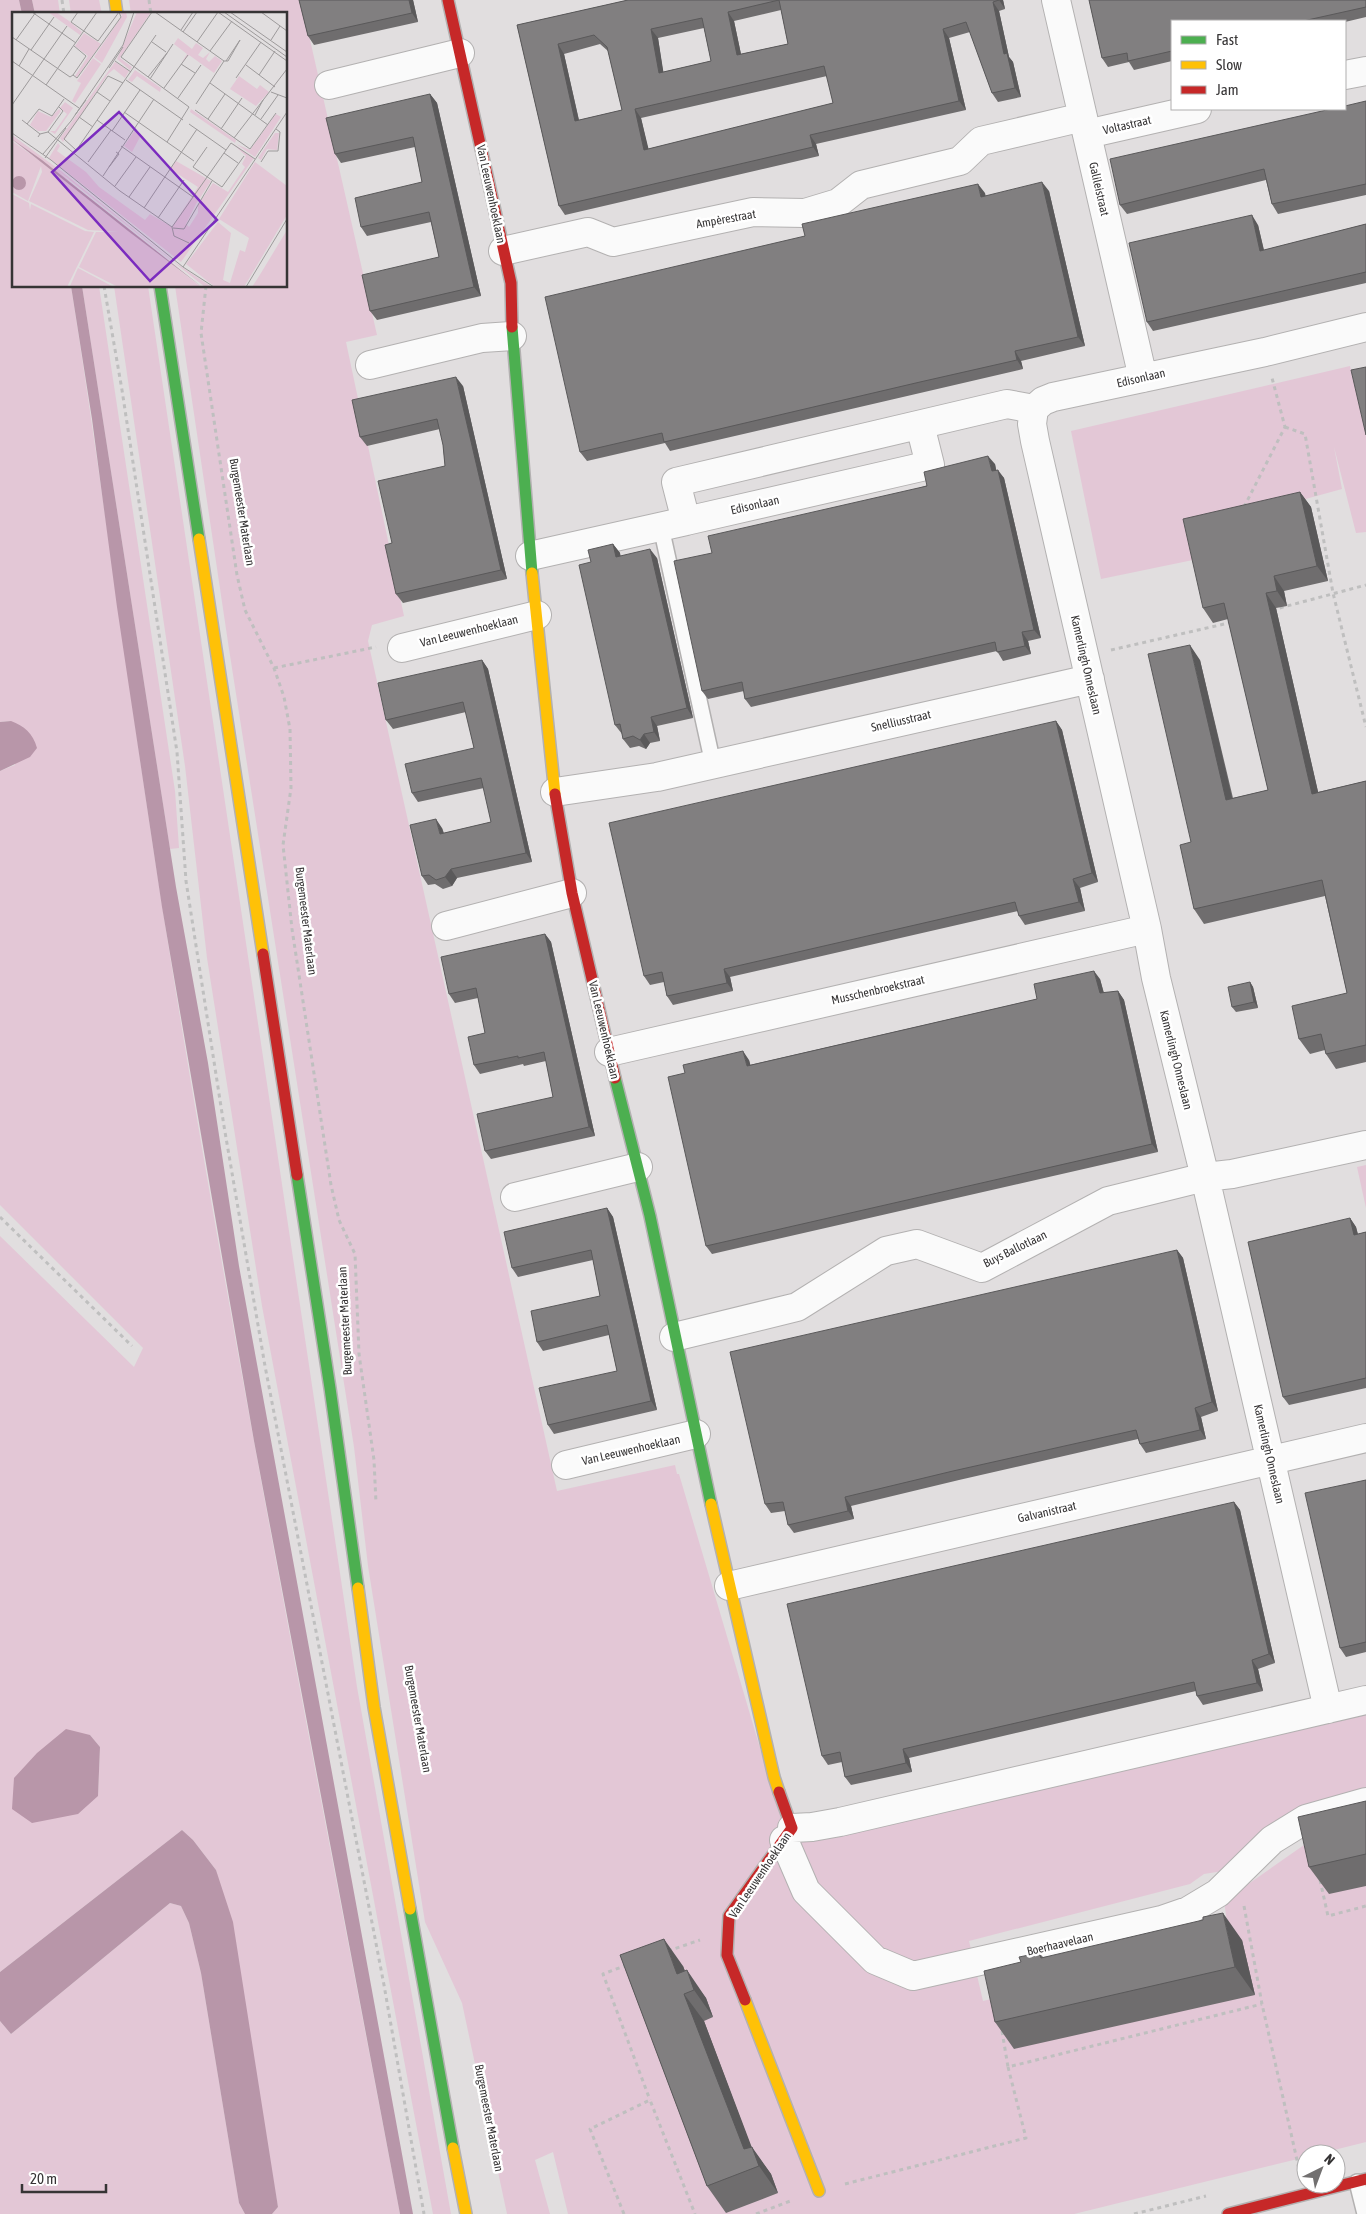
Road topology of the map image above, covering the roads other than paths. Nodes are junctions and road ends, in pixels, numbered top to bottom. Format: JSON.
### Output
{"nodes":[{"id":1,"x":1056,"y":0,"type":"edge"},
{"id":2,"x":454,"y":1,"type":"edge"},
{"id":3,"x":460,"y":53,"type":"junction"},
{"id":4,"x":1366,"y":71,"type":"edge"},
{"id":5,"x":1346,"y":75,"type":"edge"},
{"id":6,"x":329,"y":85,"type":"dead end"},
{"id":7,"x":1190,"y":110,"type":"edge"},
{"id":8,"x":1085,"y":125,"type":"junction"},
{"id":9,"x":503,"y":251,"type":"junction"},
{"id":10,"x":160,"y":288,"type":"edge"},
{"id":11,"x":1366,"y":328,"type":"edge"},
{"id":12,"x":512,"y":336,"type":"junction"},
{"id":13,"x":370,"y":365,"type":"dead end"},
{"id":14,"x":1143,"y":378,"type":"junction"},
{"id":15,"x":1034,"y":409,"type":"junction"},
{"id":16,"x":920,"y":425,"type":"junction"},
{"id":17,"x":673,"y":524,"type":"junction"},
{"id":18,"x":530,"y":556,"type":"junction"},
{"id":19,"x":536,"y":615,"type":"junction"},
{"id":20,"x":402,"y":648,"type":"road end"},
{"id":21,"x":1090,"y":679,"type":"junction"},
{"id":22,"x":713,"y":764,"type":"junction"},
{"id":23,"x":554,"y":792,"type":"junction"},
{"id":24,"x":572,"y":893,"type":"junction"},
{"id":25,"x":446,"y":926,"type":"dead end"},
{"id":26,"x":1147,"y":929,"type":"junction"},
{"id":27,"x":609,"y":1052,"type":"junction"},
{"id":28,"x":1366,"y":1145,"type":"edge"},
{"id":29,"x":638,"y":1167,"type":"junction"},
{"id":30,"x":1205,"y":1177,"type":"junction"},
{"id":31,"x":515,"y":1197,"type":"dead end"},
{"id":32,"x":674,"y":1337,"type":"junction"},
{"id":33,"x":696,"y":1434,"type":"junction"},
{"id":34,"x":1366,"y":1438,"type":"edge"},
{"id":35,"x":1271,"y":1460,"type":"junction"},
{"id":36,"x":566,"y":1465,"type":"dead end"},
{"id":37,"x":729,"y":1586,"type":"junction"},
{"id":38,"x":1366,"y":1700,"type":"edge"},
{"id":39,"x":1328,"y":1709,"type":"junction"},
{"id":40,"x":1366,"y":1802,"type":"edge"},
{"id":41,"x":788,"y":1834,"type":"junction"},
{"id":42,"x":1361,"y":2181,"type":"edge"},
{"id":43,"x":819,"y":2191,"type":"road end"},
{"id":44,"x":466,"y":2214,"type":"edge"},
{"id":45,"x":1228,"y":2214,"type":"edge"},
{"id":46,"x":1365,"y":2214,"type":"edge"}],
"edges":[{"from":1,"to":8,"type":"street","name":"Galileistraat"},
{"from":2,"to":3,"type":"street","name":"Van Leeuwenhoeklaan"},
{"from":3,"to":6,"type":"street"},
{"from":3,"to":9,"type":"street","name":"Van Leeuwenhoeklaan"},
{"from":4,"to":5,"type":"street"},
{"from":7,"to":8,"type":"street","name":"Voltastraat"},
{"from":8,"to":9,"type":"street","name":"Ampèrestraat"},
{"from":8,"to":14,"type":"street","name":"Galileistraat"},
{"from":9,"to":12,"type":"street","name":"Van Leeuwenhoeklaan"},
{"from":10,"to":44,"type":"street","name":"Burgemeester Materlaan"},
{"from":11,"to":14,"type":"street","name":"Edisonlaan"},
{"from":12,"to":13,"type":"street"},
{"from":12,"to":18,"type":"street","name":"Van Leeuwenhoeklaan"},
{"from":14,"to":15,"type":"street","name":"Edisonlaan"},
{"from":15,"to":16,"type":"street"},
{"from":15,"to":21,"type":"street","name":"Kamerlingh Onneslaan"},
{"from":16,"to":17,"type":"street"},
{"from":16,"to":17,"type":"street","name":"Edisonlaan"},
{"from":17,"to":18,"type":"street","name":"Edisonlaan"},
{"from":17,"to":22,"type":"lane"},
{"from":18,"to":19,"type":"street","name":"Van Leeuwenhoeklaan"},
{"from":19,"to":20,"type":"street","name":"Van Leeuwenhoeklaan"},
{"from":19,"to":23,"type":"street","name":"Van Leeuwenhoeklaan"},
{"from":21,"to":22,"type":"street","name":"Snelliusstraat"},
{"from":21,"to":26,"type":"street","name":"Kamerlingh Onneslaan"},
{"from":22,"to":23,"type":"street","name":"Snelliusstraat"},
{"from":23,"to":24,"type":"street","name":"Van Leeuwenhoeklaan"},
{"from":24,"to":25,"type":"street"},
{"from":24,"to":27,"type":"street","name":"Van Leeuwenhoeklaan"},
{"from":26,"to":27,"type":"street","name":"Musschenbroekstraat"},
{"from":26,"to":30,"type":"street","name":"Kamerlingh Onneslaan"},
{"from":27,"to":29,"type":"street","name":"Van Leeuwenhoeklaan"},
{"from":28,"to":30,"type":"street","name":"Buys Ballotlaan"},
{"from":29,"to":31,"type":"street"},
{"from":29,"to":32,"type":"street","name":"Van Leeuwenhoeklaan"},
{"from":30,"to":32,"type":"street","name":"Buys Ballotlaan"},
{"from":30,"to":35,"type":"street","name":"Kamerlingh Onneslaan"},
{"from":32,"to":33,"type":"street","name":"Van Leeuwenhoeklaan"},
{"from":33,"to":36,"type":"street","name":"Van Leeuwenhoeklaan"},
{"from":33,"to":37,"type":"street","name":"Van Leeuwenhoeklaan"},
{"from":34,"to":35,"type":"street","name":"Galvanistraat"},
{"from":35,"to":37,"type":"street","name":"Galvanistraat"},
{"from":35,"to":39,"type":"street","name":"Kamerlingh Onneslaan"},
{"from":37,"to":41,"type":"street","name":"Van Leeuwenhoeklaan"},
{"from":38,"to":39,"type":"street"},
{"from":39,"to":41,"type":"street"},
{"from":40,"to":41,"type":"street","name":"Boerhaavelaan"},
{"from":41,"to":43,"type":"street","name":"Van Leeuwenhoeklaan"},
{"from":42,"to":45,"type":"street"},
{"from":42,"to":46,"type":"lane"}]}
